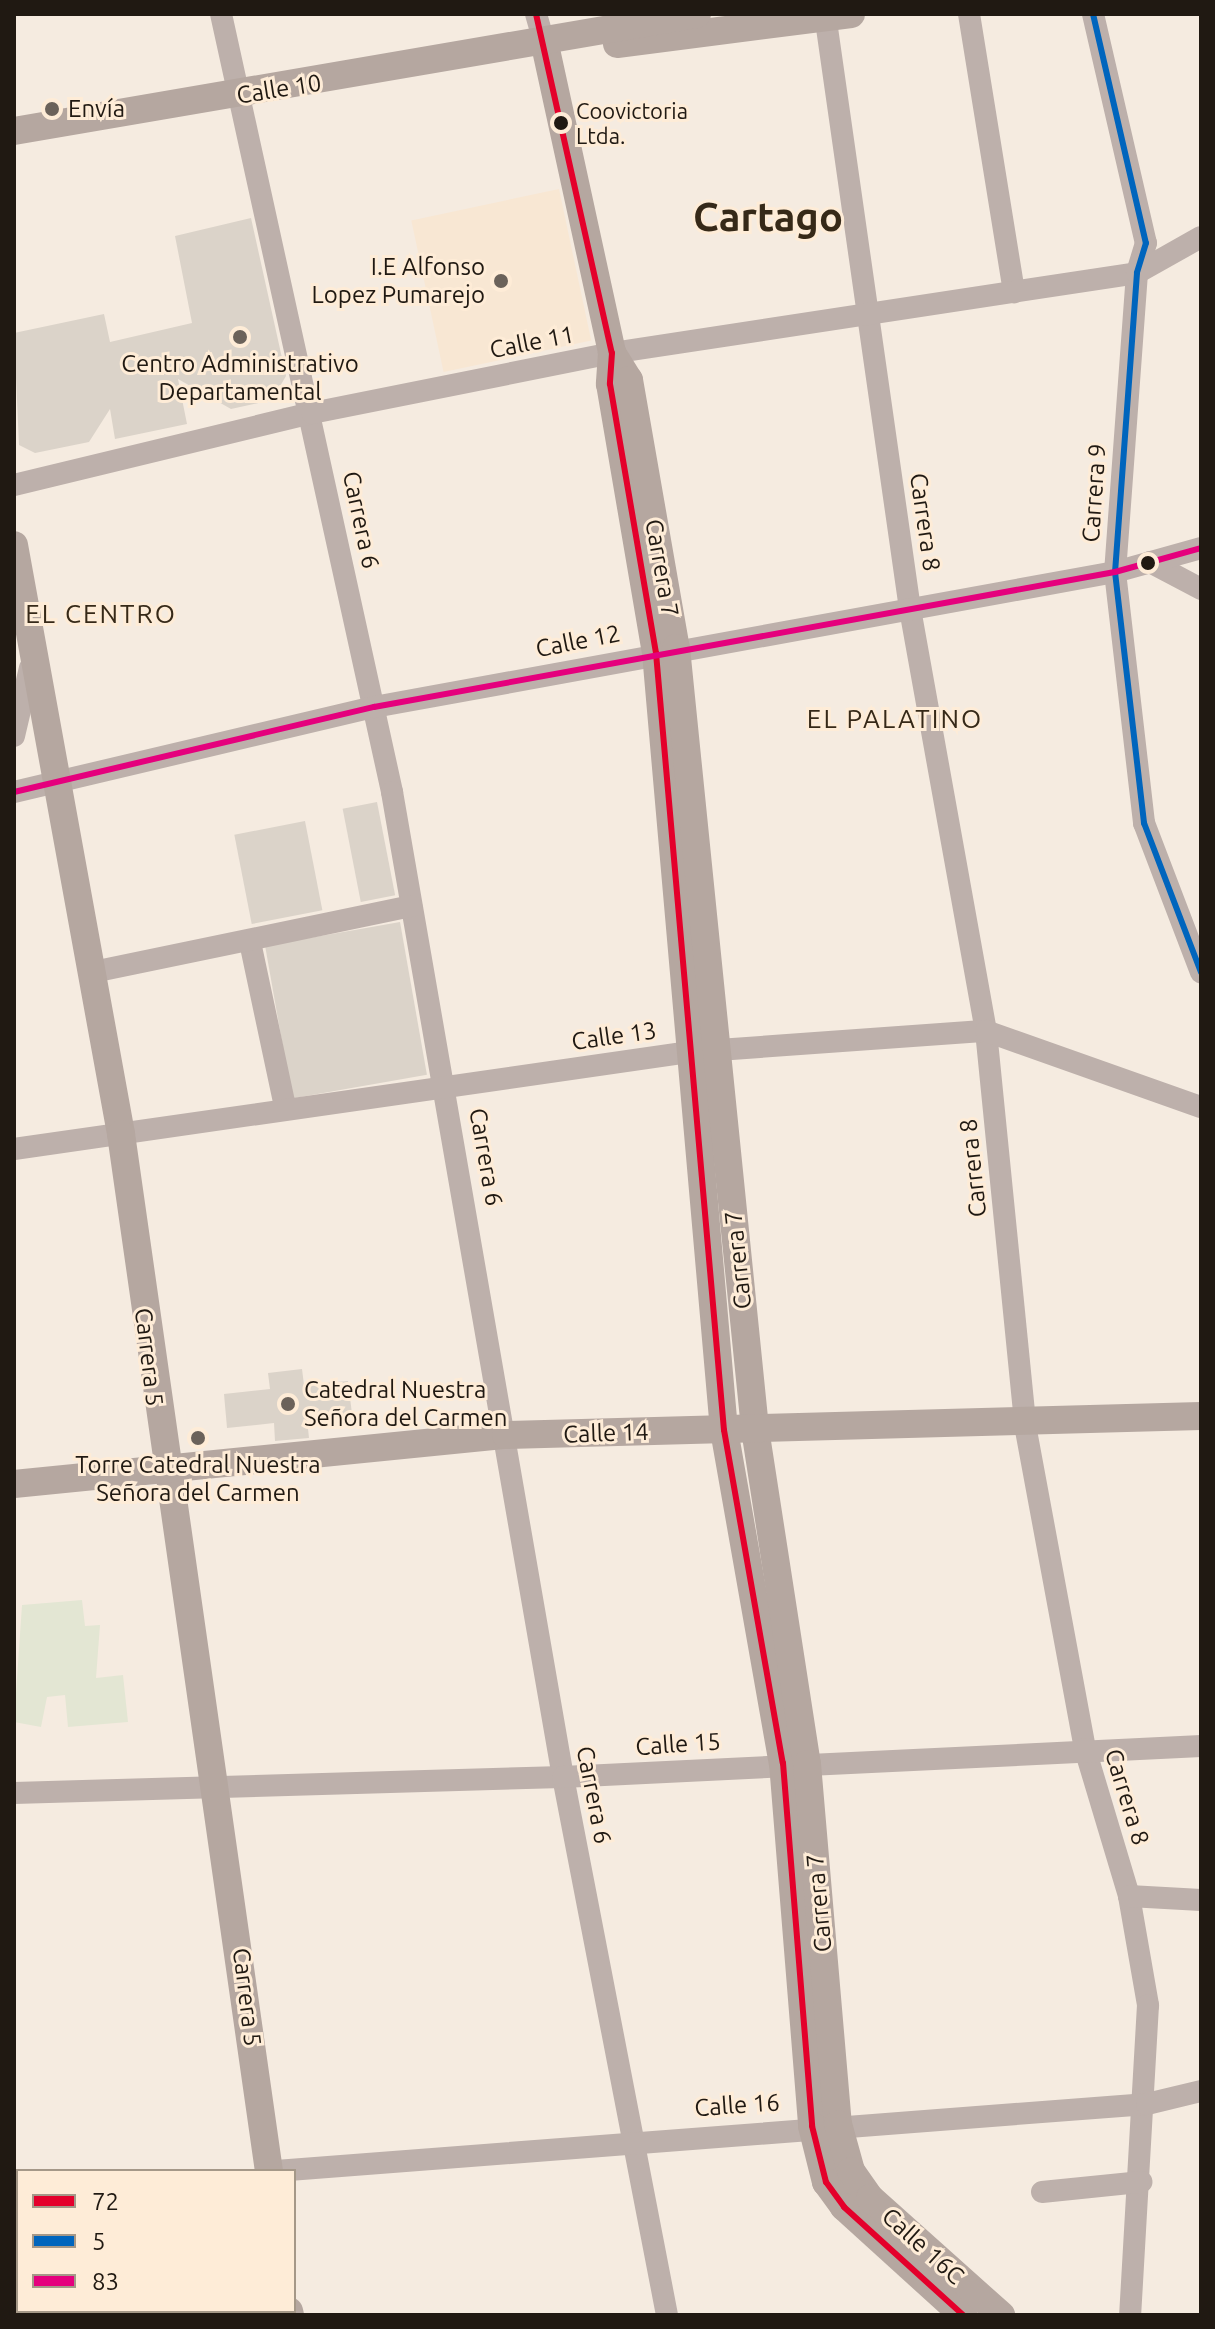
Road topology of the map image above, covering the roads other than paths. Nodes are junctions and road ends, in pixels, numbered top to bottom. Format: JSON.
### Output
{"nodes":[{"id":1,"x":221,"y":14,"type":"edge"},
{"id":2,"x":536,"y":14,"type":"edge"},
{"id":3,"x":697,"y":14,"type":"edge"},
{"id":4,"x":969,"y":14,"type":"edge"},
{"id":5,"x":1093,"y":14,"type":"edge"},
{"id":6,"x":834,"y":15,"type":"edge"},
{"id":7,"x":545,"y":45,"type":"junction"},
{"id":8,"x":238,"y":96,"type":"junction"},
{"id":9,"x":14,"y":131,"type":"edge"},
{"id":10,"x":1201,"y":237,"type":"edge"},
{"id":11,"x":1137,"y":273,"type":"junction"},
{"id":12,"x":1014,"y":292,"type":"junction"},
{"id":13,"x":870,"y":316,"type":"junction"},
{"id":14,"x":612,"y":353,"type":"junction"},
{"id":15,"x":312,"y":413,"type":"junction"},
{"id":16,"x":14,"y":485,"type":"edge"},
{"id":17,"x":14,"y":545,"type":"edge"},
{"id":18,"x":1201,"y":548,"type":"edge"},
{"id":19,"x":1150,"y":562,"type":"junction"},
{"id":20,"x":1115,"y":572,"type":"junction"},
{"id":21,"x":1201,"y":589,"type":"edge"},
{"id":22,"x":14,"y":600,"type":"edge"},
{"id":23,"x":910,"y":609,"type":"junction"},
{"id":24,"x":31,"y":639,"type":"junction"},
{"id":25,"x":666,"y":651,"type":"junction"},
{"id":26,"x":374,"y":707,"type":"junction"},
{"id":27,"x":14,"y":736,"type":"edge"},
{"id":28,"x":56,"y":782,"type":"junction"},
{"id":29,"x":14,"y":792,"type":"edge"},
{"id":30,"x":411,"y":906,"type":"junction"},
{"id":31,"x":250,"y":942,"type":"junction"},
{"id":32,"x":93,"y":972,"type":"junction"},
{"id":33,"x":1201,"y":972,"type":"edge"},
{"id":34,"x":986,"y":1031,"type":"junction"},
{"id":35,"x":704,"y":1050,"type":"junction"},
{"id":36,"x":447,"y":1084,"type":"junction"},
{"id":37,"x":285,"y":1107,"type":"junction"},
{"id":38,"x":1201,"y":1107,"type":"edge"},
{"id":39,"x":121,"y":1134,"type":"junction"},
{"id":40,"x":14,"y":1149,"type":"edge"},
{"id":41,"x":1201,"y":1416,"type":"edge"},
{"id":42,"x":1025,"y":1425,"type":"junction"},
{"id":43,"x":755,"y":1429,"type":"junction"},
{"id":44,"x":724,"y":1430,"type":"junction"},
{"id":45,"x":506,"y":1435,"type":"junction"},
{"id":46,"x":163,"y":1467,"type":"junction"},
{"id":47,"x":14,"y":1484,"type":"edge"},
{"id":48,"x":1201,"y":1746,"type":"edge"},
{"id":49,"x":1085,"y":1749,"type":"junction"},
{"id":50,"x":795,"y":1764,"type":"junction"},
{"id":51,"x":563,"y":1777,"type":"junction"},
{"id":52,"x":219,"y":1788,"type":"junction"},
{"id":53,"x":14,"y":1793,"type":"edge"},
{"id":54,"x":1129,"y":1896,"type":"junction"},
{"id":55,"x":1201,"y":1900,"type":"edge"},
{"id":56,"x":1201,"y":2091,"type":"edge"},
{"id":57,"x":1147,"y":2104,"type":"junction"},
{"id":58,"x":825,"y":2125,"type":"junction"},
{"id":59,"x":635,"y":2139,"type":"junction"},
{"id":60,"x":269,"y":2169,"type":"edge"},
{"id":61,"x":296,"y":2169,"type":"edge"},
{"id":62,"x":839,"y":2177,"type":"junction"},
{"id":63,"x":1141,"y":2182,"type":"junction"},
{"id":64,"x":1042,"y":2192,"type":"dead end"},
{"id":65,"x":667,"y":2315,"type":"edge"},
{"id":66,"x":963,"y":2315,"type":"edge"},
{"id":67,"x":1001,"y":2315,"type":"edge"},
{"id":68,"x":1130,"y":2315,"type":"edge"}],
"edges":[{"from":1,"to":8,"type":"street","name":"Carrera 6"},
{"from":2,"to":7,"type":"street","name":"Carrera 7"},
{"from":3,"to":7,"type":"main road","name":"Calle 10"},
{"from":4,"to":12,"type":"street"},
{"from":5,"to":11,"type":"street","name":"Carrera 9"},
{"from":6,"to":7,"type":"main road","name":"Calle 10"},
{"from":6,"to":13,"type":"street","name":"Carrera 8"},
{"from":7,"to":8,"type":"main road","name":"Calle 10"},
{"from":7,"to":14,"type":"main road","name":"Carrera 7"},
{"from":8,"to":9,"type":"main road","name":"Calle 10"},
{"from":8,"to":15,"type":"street","name":"Carrera 6"},
{"from":10,"to":11,"type":"street","name":"Calle 11"},
{"from":11,"to":12,"type":"street","name":"Calle 11"},
{"from":11,"to":20,"type":"street","name":"Carrera 9"},
{"from":12,"to":13,"type":"street","name":"Calle 11"},
{"from":13,"to":14,"type":"street","name":"Calle 11"},
{"from":13,"to":23,"type":"street","name":"Carrera 8"},
{"from":14,"to":15,"type":"street","name":"Calle 11"},
{"from":14,"to":25,"type":"main road","name":"Carrera 7"},
{"from":15,"to":16,"type":"street","name":"Calle 11"},
{"from":15,"to":26,"type":"street","name":"Carrera 6"},
{"from":17,"to":24,"type":"main road","name":"Carrera 5"},
{"from":18,"to":19,"type":"street","name":"Calle 12"},
{"from":19,"to":20,"type":"street","name":"Calle 12"},
{"from":19,"to":21,"type":"street"},
{"from":20,"to":23,"type":"street","name":"Calle 12"},
{"from":20,"to":33,"type":"street","name":"Carrera 9"},
{"from":22,"to":24,"type":"street"},
{"from":23,"to":25,"type":"street","name":"Calle 12"},
{"from":23,"to":34,"type":"street","name":"Carrera 8"},
{"from":24,"to":27,"type":"street"},
{"from":24,"to":28,"type":"main road","name":"Carrera 5"},
{"from":25,"to":26,"type":"street","name":"Calle 12"},
{"from":25,"to":35,"type":"main road","name":"Carrera 7"},
{"from":26,"to":28,"type":"street","name":"Calle 12"},
{"from":26,"to":30,"type":"street","name":"Carrera 6"},
{"from":28,"to":29,"type":"street","name":"Calle 12"},
{"from":28,"to":32,"type":"main road","name":"Carrera 5"},
{"from":30,"to":31,"type":"street"},
{"from":30,"to":36,"type":"street","name":"Carrera 6"},
{"from":31,"to":32,"type":"street"},
{"from":31,"to":37,"type":"street"},
{"from":32,"to":39,"type":"main road","name":"Carrera 5"},
{"from":34,"to":35,"type":"street","name":"Calle 13"},
{"from":34,"to":38,"type":"street","name":"Calle 13"},
{"from":34,"to":42,"type":"street","name":"Carrera 8"},
{"from":35,"to":36,"type":"street","name":"Calle 13"},
{"from":35,"to":43,"type":"main road","name":"Carrera 7"},
{"from":35,"to":44,"type":"main road","name":"Carrera 7"},
{"from":36,"to":37,"type":"street","name":"Calle 13"},
{"from":36,"to":45,"type":"street","name":"Carrera 6"},
{"from":37,"to":39,"type":"street","name":"Calle 13"},
{"from":39,"to":40,"type":"street","name":"Calle 13"},
{"from":39,"to":46,"type":"main road","name":"Carrera 5"},
{"from":41,"to":42,"type":"main road","name":"Calle 14"},
{"from":42,"to":43,"type":"main road","name":"Calle 14"},
{"from":42,"to":49,"type":"street","name":"Carrera 8"},
{"from":43,"to":44,"type":"main road","name":"Calle 14"},
{"from":43,"to":50,"type":"main road","name":"Carrera 7"},
{"from":44,"to":45,"type":"main road","name":"Calle 14"},
{"from":44,"to":50,"type":"main road","name":"Carrera 7"},
{"from":45,"to":46,"type":"main road","name":"Calle 14"},
{"from":45,"to":51,"type":"street","name":"Carrera 6"},
{"from":46,"to":47,"type":"main road","name":"Calle 14"},
{"from":46,"to":52,"type":"main road","name":"Carrera 5"},
{"from":48,"to":49,"type":"street","name":"Calle 15"},
{"from":49,"to":50,"type":"street","name":"Calle 15"},
{"from":49,"to":54,"type":"street","name":"Carrera 8"},
{"from":50,"to":51,"type":"street","name":"Calle 15"},
{"from":50,"to":58,"type":"main road","name":"Carrera 7"},
{"from":51,"to":52,"type":"street","name":"Calle 15"},
{"from":51,"to":59,"type":"street","name":"Carrera 6"},
{"from":52,"to":53,"type":"street","name":"Calle 15"},
{"from":52,"to":60,"type":"main road","name":"Carrera 5"},
{"from":54,"to":55,"type":"street"},
{"from":54,"to":57,"type":"street","name":"Carrera 8"},
{"from":56,"to":57,"type":"street","name":"Calle 16"},
{"from":57,"to":58,"type":"street","name":"Calle 16"},
{"from":57,"to":63,"type":"street","name":"Carrera 8"},
{"from":58,"to":59,"type":"street","name":"Calle 16"},
{"from":58,"to":62,"type":"main road","name":"Carrera 7"},
{"from":59,"to":61,"type":"street","name":"Calle 16"},
{"from":59,"to":65,"type":"street","name":"Carrera 6"},
{"from":62,"to":66,"type":"main road","name":"Calle 16C"},
{"from":62,"to":67,"type":"main road","name":"Calle 16C"},
{"from":63,"to":64,"type":"street"},
{"from":63,"to":68,"type":"street","name":"Carrera 8"}]}
